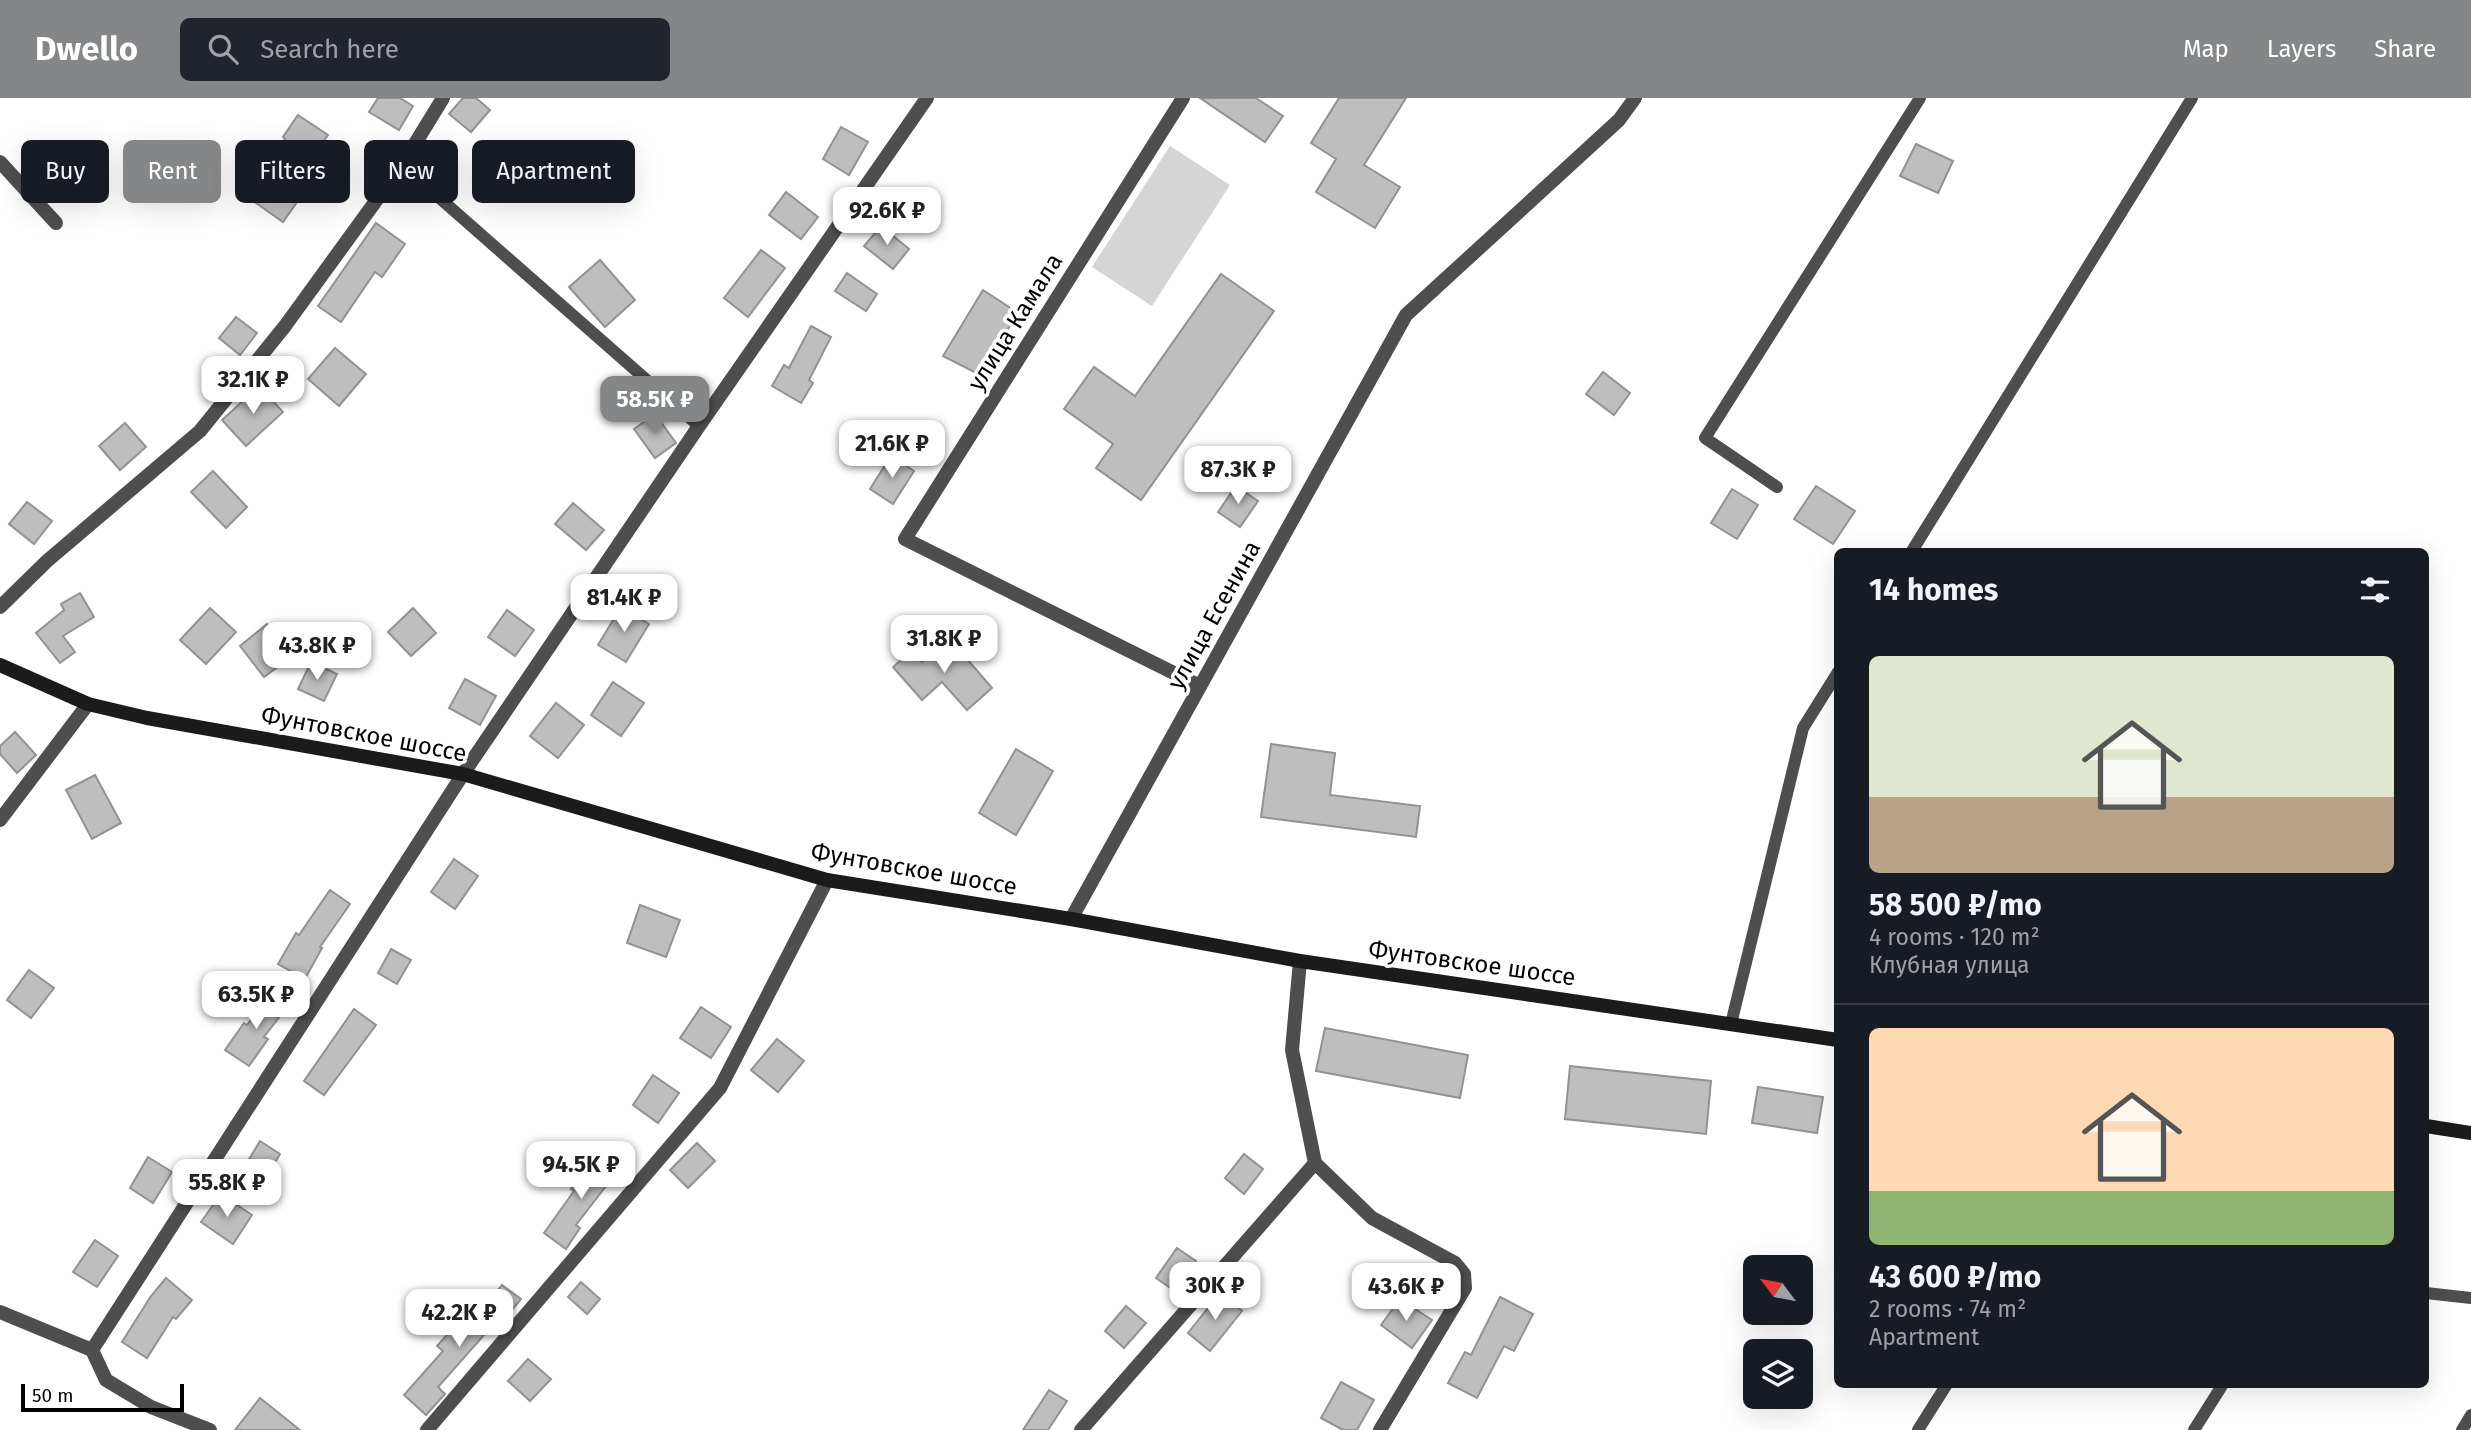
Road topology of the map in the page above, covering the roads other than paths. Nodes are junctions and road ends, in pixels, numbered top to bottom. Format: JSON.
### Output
{"nodes":[{"id":1,"x":443,"y":98,"type":"edge"},
{"id":2,"x":927,"y":98,"type":"edge"},
{"id":3,"x":1183,"y":98,"type":"edge"},
{"id":4,"x":1634,"y":98,"type":"edge"},
{"id":5,"x":1920,"y":98,"type":"edge"},
{"id":6,"x":2192,"y":98,"type":"edge"},
{"id":7,"x":417,"y":140,"type":"edge"},
{"id":8,"x":0,"y":162,"type":"edge"},
{"id":9,"x":374,"y":203,"type":"edge"},
{"id":10,"x":445,"y":203,"type":"edge"},
{"id":11,"x":56,"y":223,"type":"dead end"},
{"id":12,"x":699,"y":426,"type":"junction"},
{"id":13,"x":1777,"y":487,"type":"dead end"},
{"id":14,"x":1914,"y":548,"type":"edge"},
{"id":15,"x":0,"y":607,"type":"edge"},
{"id":16,"x":0,"y":665,"type":"edge"},
{"id":17,"x":1834,"y":679,"type":"edge"},
{"id":18,"x":1200,"y":686,"type":"junction"},
{"id":19,"x":88,"y":704,"type":"junction"},
{"id":20,"x":463,"y":774,"type":"junction"},
{"id":21,"x":0,"y":820,"type":"edge"},
{"id":22,"x":827,"y":880,"type":"junction"},
{"id":23,"x":1071,"y":919,"type":"junction"},
{"id":24,"x":1300,"y":961,"type":"junction"},
{"id":25,"x":1731,"y":1024,"type":"junction"},
{"id":26,"x":1834,"y":1039,"type":"edge"},
{"id":27,"x":2429,"y":1126,"type":"edge"},
{"id":28,"x":2471,"y":1133,"type":"edge"},
{"id":29,"x":1315,"y":1163,"type":"junction"},
{"id":30,"x":2429,"y":1293,"type":"edge"},
{"id":31,"x":2471,"y":1298,"type":"edge"},
{"id":32,"x":0,"y":1312,"type":"edge"},
{"id":33,"x":92,"y":1350,"type":"junction"},
{"id":34,"x":1944,"y":1388,"type":"edge"},
{"id":35,"x":2220,"y":1388,"type":"edge"},
{"id":36,"x":2471,"y":1415,"type":"edge"},
{"id":37,"x":210,"y":1430,"type":"edge"},
{"id":38,"x":427,"y":1430,"type":"edge"},
{"id":39,"x":1081,"y":1430,"type":"edge"},
{"id":40,"x":1380,"y":1430,"type":"edge"},
{"id":41,"x":1918,"y":1430,"type":"edge"},
{"id":42,"x":2194,"y":1430,"type":"edge"},
{"id":43,"x":2462,"y":1430,"type":"edge"}],
"edges":[{"from":1,"to":7,"type":"street"},
{"from":2,"to":12,"type":"street"},
{"from":3,"to":18,"type":"street","name":"улица Камала"},
{"from":4,"to":18,"type":"street","name":"улица Есенина"},
{"from":5,"to":13,"type":"lane"},
{"from":6,"to":14,"type":"lane"},
{"from":8,"to":11,"type":"street"},
{"from":9,"to":15,"type":"street"},
{"from":10,"to":12,"type":"lane"},
{"from":12,"to":20,"type":"street"},
{"from":16,"to":19,"type":"street","name":"Фунтовское шоссе"},
{"from":17,"to":25,"type":"lane"},
{"from":18,"to":23,"type":"street","name":"улица Есенина"},
{"from":19,"to":20,"type":"street","name":"Фунтовское шоссе"},
{"from":19,"to":21,"type":"street"},
{"from":20,"to":22,"type":"street","name":"Фунтовское шоссе"},
{"from":20,"to":33,"type":"street"},
{"from":22,"to":23,"type":"street","name":"Фунтовское шоссе"},
{"from":22,"to":38,"type":"street"},
{"from":23,"to":24,"type":"street","name":"Фунтовское шоссе"},
{"from":24,"to":25,"type":"street","name":"Фунтовское шоссе"},
{"from":24,"to":29,"type":"street"},
{"from":25,"to":26,"type":"street","name":"Фунтовское шоссе"},
{"from":27,"to":28,"type":"street"},
{"from":29,"to":39,"type":"street"},
{"from":29,"to":40,"type":"street"},
{"from":30,"to":31,"type":"lane"},
{"from":32,"to":33,"type":"street"},
{"from":33,"to":37,"type":"street"},
{"from":34,"to":41,"type":"lane"},
{"from":35,"to":42,"type":"lane"},
{"from":36,"to":43,"type":"lane"}]}
